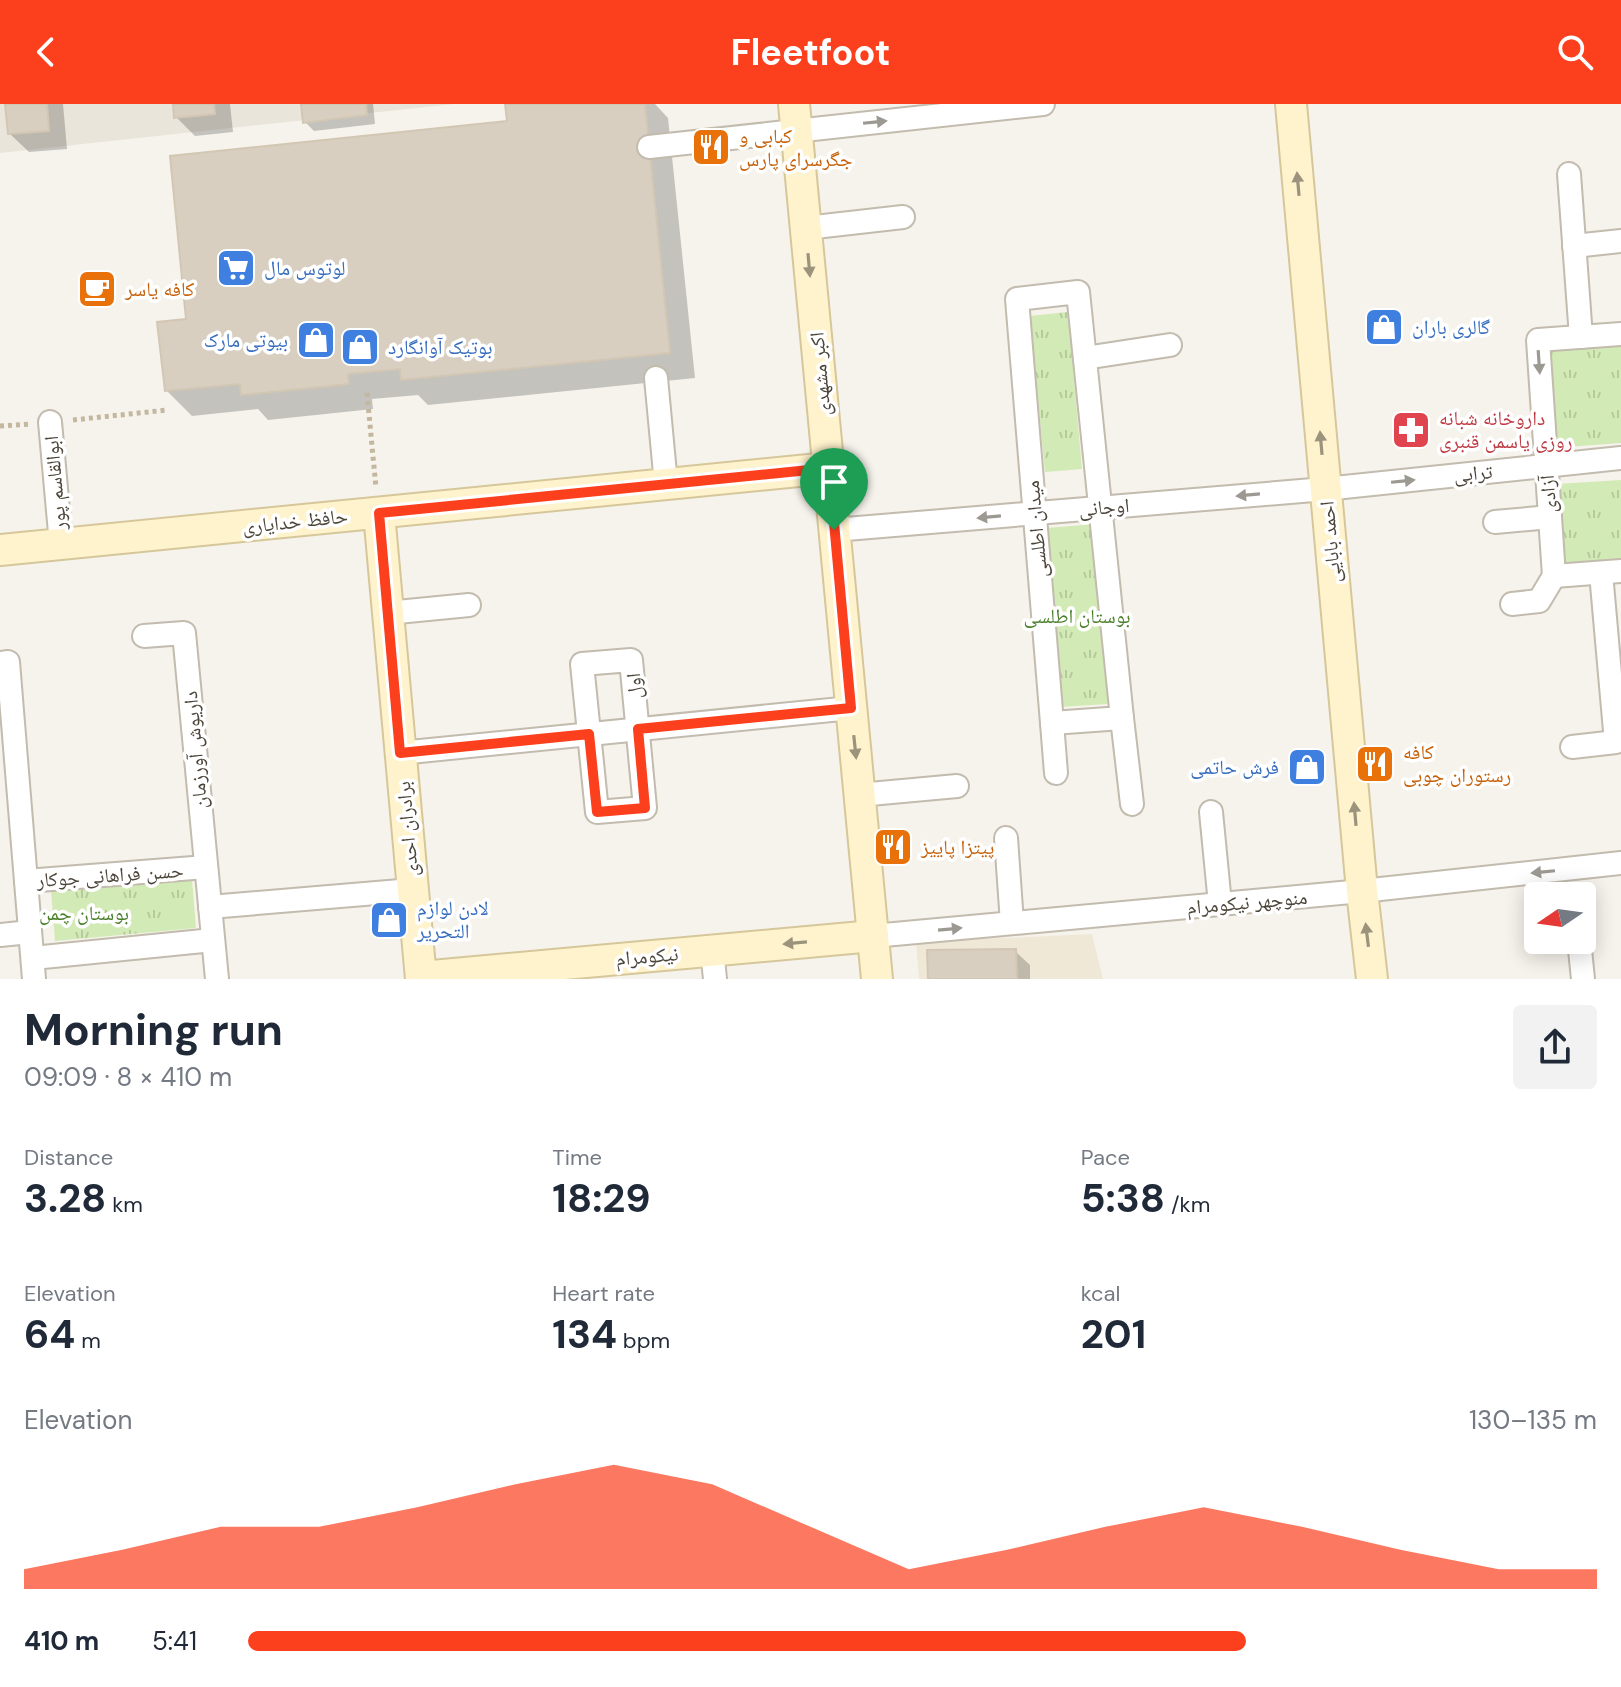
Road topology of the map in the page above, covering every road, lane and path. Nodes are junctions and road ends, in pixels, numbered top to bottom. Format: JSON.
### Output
{"nodes":[{"id":1,"x":1291,"y":104,"type":"edge"},
{"id":2,"x":1032,"y":105,"type":"edge"},
{"id":3,"x":960,"y":108,"type":"edge"},
{"id":4,"x":796,"y":117,"type":"edge"},
{"id":5,"x":649,"y":147,"type":"dead end"},
{"id":6,"x":1569,"y":174,"type":"dead end"},
{"id":7,"x":903,"y":217,"type":"dead end"},
{"id":8,"x":806,"y":228,"type":"junction"},
{"id":9,"x":1621,"y":241,"type":"edge"},
{"id":10,"x":1574,"y":246,"type":"junction"},
{"id":11,"x":1621,"y":325,"type":"edge"},
{"id":12,"x":1581,"y":332,"type":"junction"},
{"id":13,"x":1621,"y":334,"type":"edge"},
{"id":14,"x":1170,"y":345,"type":"dead end"},
{"id":15,"x":1085,"y":358,"type":"junction"},
{"id":16,"x":656,"y":378,"type":"dead end"},
{"id":17,"x":367,"y":393,"type":"dead end"},
{"id":18,"x":167,"y":410,"type":"dead end"},
{"id":19,"x":50,"y":422,"type":"junction"},
{"id":20,"x":0,"y":426,"type":"edge"},
{"id":21,"x":1621,"y":458,"type":"edge"},
{"id":22,"x":1546,"y":466,"type":"junction"},
{"id":23,"x":829,"y":468,"type":"junction"},
{"id":24,"x":666,"y":484,"type":"junction"},
{"id":25,"x":1325,"y":489,"type":"junction"},
{"id":26,"x":1100,"y":507,"type":"junction"},
{"id":27,"x":379,"y":513,"type":"junction"},
{"id":28,"x":1035,"y":513,"type":"junction"},
{"id":29,"x":1550,"y":517,"type":"junction"},
{"id":30,"x":1495,"y":522,"type":"dead end"},
{"id":31,"x":834,"y":530,"type":"junction"},
{"id":32,"x":61,"y":544,"type":"junction"},
{"id":33,"x":0,"y":550,"type":"edge"},
{"id":34,"x":1611,"y":572,"type":"edge"},
{"id":35,"x":1554,"y":576,"type":"junction"},
{"id":36,"x":1512,"y":604,"type":"dead end"},
{"id":37,"x":469,"y":605,"type":"dead end"},
{"id":38,"x":387,"y":613,"type":"junction"},
{"id":39,"x":1613,"y":614,"type":"edge"},
{"id":40,"x":144,"y":636,"type":"dead end"},
{"id":41,"x":4,"y":662,"type":"edge"},
{"id":42,"x":1616,"y":676,"type":"edge"},
{"id":43,"x":851,"y":708,"type":"junction"},
{"id":44,"x":1122,"y":718,"type":"junction"},
{"id":45,"x":1052,"y":723,"type":"junction"},
{"id":46,"x":638,"y":729,"type":"junction"},
{"id":47,"x":589,"y":734,"type":"junction"},
{"id":48,"x":1572,"y":747,"type":"dead end"},
{"id":49,"x":400,"y":753,"type":"junction"},
{"id":50,"x":1056,"y":773,"type":"dead end"},
{"id":51,"x":957,"y":786,"type":"dead end"},
{"id":52,"x":859,"y":795,"type":"junction"},
{"id":53,"x":1132,"y":804,"type":"dead end"},
{"id":54,"x":1211,"y":812,"type":"dead end"},
{"id":55,"x":1006,"y":838,"type":"dead end"},
{"id":56,"x":1621,"y":863,"type":"edge"},
{"id":57,"x":206,"y":867,"type":"junction"},
{"id":58,"x":26,"y":881,"type":"junction"},
{"id":59,"x":412,"y":890,"type":"junction"},
{"id":60,"x":1362,"y":891,"type":"junction"},
{"id":61,"x":1220,"y":904,"type":"junction"},
{"id":62,"x":210,"y":907,"type":"junction"},
{"id":63,"x":1012,"y":923,"type":"junction"},
{"id":64,"x":30,"y":932,"type":"junction"},
{"id":65,"x":0,"y":935,"type":"edge"},
{"id":66,"x":873,"y":936,"type":"junction"},
{"id":67,"x":213,"y":940,"type":"junction"},
{"id":68,"x":1580,"y":954,"type":"edge"},
{"id":69,"x":714,"y":965,"type":"edge"},
{"id":70,"x":34,"y":969,"type":"edge"},
{"id":71,"x":585,"y":970,"type":"edge"},
{"id":72,"x":421,"y":978,"type":"edge"},
{"id":73,"x":217,"y":979,"type":"edge"},
{"id":74,"x":877,"y":979,"type":"edge"},
{"id":75,"x":1372,"y":979,"type":"edge"},
{"id":76,"x":1583,"y":979,"type":"edge"}],
"edges":[{"from":25,"to":1,"type":"street","name":"احمد بابایی","one_way":true},
{"from":2,"to":3,"type":"street"},
{"from":4,"to":3,"type":"street","one_way":true},
{"from":4,"to":5,"type":"street"},
{"from":4,"to":8,"type":"street","name":"اکبر مشهدی"},
{"from":6,"to":10,"type":"street"},
{"from":7,"to":8,"type":"street"},
{"from":8,"to":23,"type":"street","name":"اکبر مشهدی","one_way":true},
{"from":9,"to":10,"type":"street"},
{"from":10,"to":12,"type":"street"},
{"from":11,"to":12,"type":"street"},
{"from":12,"to":13,"type":"street","name":"آزادی"},
{"from":12,"to":22,"type":"street","name":"آزادی","one_way":true},
{"from":14,"to":15,"type":"street"},
{"from":15,"to":26,"type":"street"},
{"from":15,"to":28,"type":"street","name":"میدان اطلسی"},
{"from":16,"to":24,"type":"street"},
{"from":17,"to":27,"type":"path"},
{"from":18,"to":19,"type":"path"},
{"from":19,"to":20,"type":"path"},
{"from":19,"to":32,"type":"street","name":"ابوالقاسم پور"},
{"from":21,"to":22,"type":"street","name":"ترابی"},
{"from":25,"to":22,"type":"street","name":"ترابی","one_way":true},
{"from":22,"to":29,"type":"street","name":"آزادی"},
{"from":23,"to":24,"type":"street","name":"حافظ خدایاری"},
{"from":23,"to":31,"type":"street","name":"اکبر مشهدی"},
{"from":24,"to":27,"type":"street","name":"حافظ خدایاری"},
{"from":25,"to":26,"type":"street","name":"اوجانی","one_way":true},
{"from":60,"to":25,"type":"street","name":"احمد بابایی","one_way":true},
{"from":26,"to":28,"type":"street","name":"اوجانی"},
{"from":26,"to":44,"type":"street"},
{"from":27,"to":32,"type":"street","name":"حافظ خدایاری"},
{"from":27,"to":38,"type":"street","name":"برادران احدی"},
{"from":28,"to":31,"type":"street","name":"اوجانی","one_way":true},
{"from":28,"to":45,"type":"street","name":"میدان اطلسی"},
{"from":29,"to":30,"type":"street"},
{"from":29,"to":35,"type":"street","name":"آزادی"},
{"from":31,"to":43,"type":"street","name":"اکبر مشهدی"},
{"from":32,"to":33,"type":"street","name":"حافظ خدایاری"},
{"from":34,"to":35,"type":"street"},
{"from":34,"to":39,"type":"street"},
{"from":35,"to":36,"type":"street"},
{"from":37,"to":38,"type":"street"},
{"from":38,"to":49,"type":"street","name":"برادران احدی"},
{"from":39,"to":42,"type":"street"},
{"from":40,"to":57,"type":"street","name":"داریوش آورزمان"},
{"from":41,"to":58,"type":"street"},
{"from":42,"to":48,"type":"street"},
{"from":43,"to":46,"type":"street"},
{"from":43,"to":52,"type":"street","name":"اکبر مشهدی","one_way":true},
{"from":44,"to":45,"type":"street"},
{"from":44,"to":53,"type":"street"},
{"from":45,"to":50,"type":"street","name":"میدان اطلسی"},
{"from":46,"to":47,"type":"street"},
{"from":46,"to":47,"type":"street","name":"اول"},
{"from":46,"to":47,"type":"street","name":"اول"},
{"from":47,"to":49,"type":"street"},
{"from":49,"to":59,"type":"street","name":"برادران احدی"},
{"from":51,"to":52,"type":"street"},
{"from":52,"to":66,"type":"street","name":"اکبر مشهدی"},
{"from":54,"to":61,"type":"street"},
{"from":55,"to":63,"type":"street"},
{"from":56,"to":60,"type":"street","name":"منوچهر نیکومرام","one_way":true},
{"from":57,"to":58,"type":"street","name":"حسن فراهانی جوکار"},
{"from":57,"to":62,"type":"street","name":"حسن فراهانی جوکار"},
{"from":58,"to":64,"type":"street","name":"حسن فراهانی جوکار"},
{"from":59,"to":62,"type":"street"},
{"from":59,"to":72,"type":"street","name":"برادران احدی"},
{"from":60,"to":61,"type":"street","name":"منوچهر نیکومرام"},
{"from":75,"to":60,"type":"street","name":"احمد بابایی","one_way":true},
{"from":61,"to":63,"type":"street","name":"منوچهر نیکومرام"},
{"from":62,"to":67,"type":"street","name":"حسن فراهانی جوکار"},
{"from":66,"to":63,"type":"street","name":"منوچهر نیکومرام","one_way":true},
{"from":64,"to":65,"type":"street"},
{"from":64,"to":70,"type":"street","name":"حسن فراهانی جوکار"},
{"from":66,"to":69,"type":"street","name":"نیکومرام","one_way":true},
{"from":66,"to":74,"type":"street","name":"اکبر مشهدی"},
{"from":67,"to":70,"type":"street","name":"حسن فراهانی جوکار"},
{"from":67,"to":73,"type":"street"},
{"from":68,"to":76,"type":"street"},
{"from":69,"to":71,"type":"street","name":"نیکومرام"},
{"from":71,"to":72,"type":"street","name":"نیکومرام"}]}
